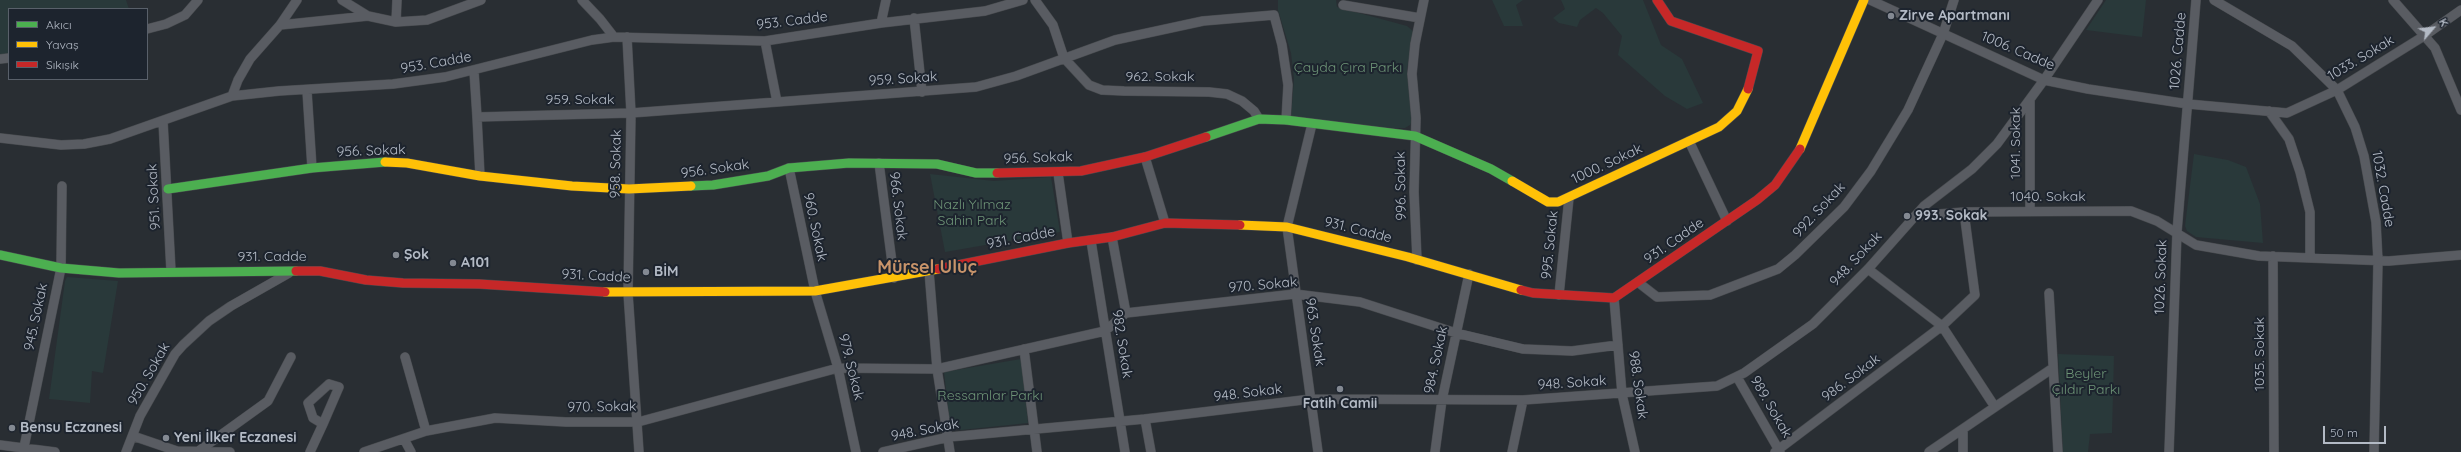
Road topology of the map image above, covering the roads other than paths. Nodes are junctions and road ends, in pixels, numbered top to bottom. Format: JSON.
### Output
{"nodes":[{"id":1,"x":198,"y":0,"type":"edge"},
{"id":2,"x":297,"y":0,"type":"edge"},
{"id":3,"x":342,"y":0,"type":"edge"},
{"id":4,"x":397,"y":0,"type":"edge"},
{"id":5,"x":481,"y":0,"type":"edge"},
{"id":6,"x":582,"y":0,"type":"edge"},
{"id":7,"x":886,"y":0,"type":"edge"},
{"id":8,"x":1023,"y":0,"type":"edge"},
{"id":9,"x":1034,"y":0,"type":"edge"},
{"id":10,"x":1424,"y":0,"type":"edge"},
{"id":11,"x":1657,"y":0,"type":"edge"},
{"id":12,"x":1864,"y":0,"type":"edge"},
{"id":13,"x":1870,"y":0,"type":"edge"},
{"id":14,"x":1954,"y":0,"type":"edge"},
{"id":15,"x":2098,"y":0,"type":"edge"},
{"id":16,"x":2196,"y":0,"type":"edge"},
{"id":17,"x":2214,"y":0,"type":"edge"},
{"id":18,"x":2393,"y":0,"type":"edge"},
{"id":19,"x":1343,"y":5,"type":"dead end"},
{"id":20,"x":2461,"y":10,"type":"edge"},
{"id":21,"x":368,"y":16,"type":"junction"},
{"id":22,"x":914,"y":18,"type":"junction"},
{"id":23,"x":1420,"y":18,"type":"junction"},
{"id":24,"x":396,"y":22,"type":"junction"},
{"id":25,"x":881,"y":23,"type":"junction"},
{"id":26,"x":280,"y":25,"type":"junction"},
{"id":27,"x":148,"y":29,"type":"edge"},
{"id":28,"x":1944,"y":34,"type":"junction"},
{"id":29,"x":2424,"y":36,"type":"junction"},
{"id":30,"x":614,"y":37,"type":"junction"},
{"id":31,"x":627,"y":37,"type":"junction"},
{"id":32,"x":765,"y":41,"type":"junction"},
{"id":33,"x":1064,"y":58,"type":"junction"},
{"id":34,"x":474,"y":71,"type":"junction"},
{"id":35,"x":2044,"y":80,"type":"junction"},
{"id":36,"x":307,"y":90,"type":"junction"},
{"id":37,"x":2337,"y":90,"type":"junction"},
{"id":38,"x":922,"y":92,"type":"junction"},
{"id":39,"x":232,"y":96,"type":"junction"},
{"id":40,"x":2030,"y":99,"type":"junction"},
{"id":41,"x":777,"y":102,"type":"junction"},
{"id":42,"x":2188,"y":104,"type":"junction"},
{"id":43,"x":2461,"y":110,"type":"edge"},
{"id":44,"x":2269,"y":111,"type":"junction"},
{"id":45,"x":631,"y":113,"type":"junction"},
{"id":46,"x":477,"y":116,"type":"junction"},
{"id":47,"x":1259,"y":119,"type":"junction"},
{"id":48,"x":1286,"y":120,"type":"junction"},
{"id":49,"x":164,"y":121,"type":"junction"},
{"id":50,"x":1312,"y":124,"type":"junction"},
{"id":51,"x":1415,"y":136,"type":"junction"},
{"id":52,"x":0,"y":138,"type":"edge"},
{"id":53,"x":1689,"y":141,"type":"junction"},
{"id":54,"x":1144,"y":157,"type":"junction"},
{"id":55,"x":879,"y":163,"type":"junction"},
{"id":56,"x":312,"y":168,"type":"junction"},
{"id":57,"x":789,"y":168,"type":"junction"},
{"id":58,"x":1058,"y":173,"type":"junction"},
{"id":59,"x":480,"y":176,"type":"junction"},
{"id":60,"x":62,"y":186,"type":"dead end"},
{"id":61,"x":168,"y":189,"type":"junction"},
{"id":62,"x":628,"y":190,"type":"junction"},
{"id":63,"x":1569,"y":198,"type":"junction"},
{"id":64,"x":2030,"y":211,"type":"junction"},
{"id":65,"x":1964,"y":212,"type":"junction"},
{"id":66,"x":1915,"y":216,"type":"junction"},
{"id":67,"x":1727,"y":222,"type":"junction"},
{"id":68,"x":1165,"y":223,"type":"junction"},
{"id":69,"x":1287,"y":227,"type":"junction"},
{"id":70,"x":2177,"y":232,"type":"junction"},
{"id":71,"x":1112,"y":237,"type":"junction"},
{"id":72,"x":1091,"y":241,"type":"junction"},
{"id":73,"x":1068,"y":243,"type":"junction"},
{"id":74,"x":0,"y":255,"type":"edge"},
{"id":75,"x":2461,"y":255,"type":"edge"},
{"id":76,"x":2273,"y":256,"type":"junction"},
{"id":77,"x":2310,"y":258,"type":"junction"},
{"id":78,"x":1417,"y":260,"type":"junction"},
{"id":79,"x":2378,"y":261,"type":"junction"},
{"id":80,"x":61,"y":268,"type":"junction"},
{"id":81,"x":1868,"y":270,"type":"junction"},
{"id":82,"x":171,"y":271,"type":"junction"},
{"id":83,"x":292,"y":271,"type":"junction"},
{"id":84,"x":929,"y":271,"type":"junction"},
{"id":85,"x":1469,"y":274,"type":"junction"},
{"id":86,"x":894,"y":278,"type":"junction"},
{"id":87,"x":1639,"y":283,"type":"junction"},
{"id":88,"x":814,"y":291,"type":"junction"},
{"id":89,"x":628,"y":293,"type":"junction"},
{"id":90,"x":2049,"y":293,"type":"dead end"},
{"id":91,"x":1295,"y":294,"type":"junction"},
{"id":92,"x":1559,"y":295,"type":"junction"},
{"id":93,"x":1614,"y":298,"type":"junction"},
{"id":94,"x":1126,"y":313,"type":"junction"},
{"id":95,"x":1942,"y":326,"type":"junction"},
{"id":96,"x":1105,"y":331,"type":"junction"},
{"id":97,"x":1456,"y":333,"type":"junction"},
{"id":98,"x":1618,"y":345,"type":"junction"},
{"id":99,"x":1024,"y":349,"type":"junction"},
{"id":100,"x":291,"y":357,"type":"dead end"},
{"id":101,"x":406,"y":357,"type":"dead end"},
{"id":102,"x":838,"y":368,"type":"junction"},
{"id":103,"x":2053,"y":368,"type":"junction"},
{"id":104,"x":937,"y":369,"type":"junction"},
{"id":105,"x":1737,"y":377,"type":"junction"},
{"id":106,"x":1622,"y":394,"type":"junction"},
{"id":107,"x":1311,"y":399,"type":"junction"},
{"id":108,"x":1442,"y":400,"type":"junction"},
{"id":109,"x":1523,"y":400,"type":"junction"},
{"id":110,"x":1995,"y":407,"type":"junction"},
{"id":111,"x":1145,"y":419,"type":"junction"},
{"id":112,"x":1120,"y":421,"type":"junction"},
{"id":113,"x":638,"y":422,"type":"junction"},
{"id":114,"x":323,"y":424,"type":"dead end"},
{"id":115,"x":1963,"y":429,"type":"junction"},
{"id":116,"x":1034,"y":430,"type":"junction"},
{"id":117,"x":426,"y":431,"type":"junction"},
{"id":118,"x":133,"y":436,"type":"junction"},
{"id":119,"x":949,"y":437,"type":"junction"},
{"id":120,"x":404,"y":439,"type":"junction"},
{"id":121,"x":0,"y":445,"type":"edge"},
{"id":122,"x":22,"y":449,"type":"edge"},
{"id":123,"x":200,"y":450,"type":"junction"},
{"id":124,"x":1778,"y":451,"type":"edge"},
{"id":125,"x":55,"y":452,"type":"edge"},
{"id":126,"x":126,"y":452,"type":"edge"},
{"id":127,"x":230,"y":452,"type":"edge"},
{"id":128,"x":310,"y":452,"type":"edge"},
{"id":129,"x":364,"y":452,"type":"edge"},
{"id":130,"x":411,"y":452,"type":"edge"},
{"id":131,"x":638,"y":452,"type":"edge"},
{"id":132,"x":856,"y":452,"type":"edge"},
{"id":133,"x":883,"y":452,"type":"edge"},
{"id":134,"x":950,"y":452,"type":"edge"},
{"id":135,"x":1038,"y":452,"type":"edge"},
{"id":136,"x":1125,"y":452,"type":"edge"},
{"id":137,"x":1151,"y":452,"type":"edge"},
{"id":138,"x":1318,"y":452,"type":"edge"},
{"id":139,"x":1435,"y":452,"type":"edge"},
{"id":140,"x":1512,"y":452,"type":"edge"},
{"id":141,"x":1635,"y":452,"type":"edge"},
{"id":142,"x":1929,"y":452,"type":"edge"},
{"id":143,"x":1963,"y":452,"type":"edge"},
{"id":144,"x":2058,"y":452,"type":"edge"},
{"id":145,"x":2169,"y":452,"type":"edge"},
{"id":146,"x":2274,"y":452,"type":"edge"},
{"id":147,"x":2374,"y":452,"type":"edge"}],
"edges":[{"from":1,"to":27,"type":"street"},
{"from":2,"to":26,"type":"street"},
{"from":3,"to":21,"type":"street"},
{"from":4,"to":24,"type":"street"},
{"from":5,"to":24,"type":"street"},
{"from":6,"to":30,"type":"street"},
{"from":7,"to":25,"type":"street"},
{"from":8,"to":22,"type":"street","name":"953. Cadde"},
{"from":9,"to":33,"type":"street"},
{"from":10,"to":23,"type":"street","name":"996. Sokak"},
{"from":11,"to":53,"type":"main road","name":"1000. Sokak"},
{"from":12,"to":67,"type":"main road","name":"931. Cadde"},
{"from":13,"to":28,"type":"street","name":"1006. Cadde"},
{"from":14,"to":28,"type":"street","name":"992. Sokak"},
{"from":15,"to":35,"type":"street","name":"948. Sokak"},
{"from":16,"to":42,"type":"street","name":"1026. Cadde"},
{"from":17,"to":37,"type":"street","name":"1032. Cadde"},
{"from":18,"to":29,"type":"street"},
{"from":19,"to":23,"type":"street"},
{"from":20,"to":29,"type":"street","name":"1033. Sokak"},
{"from":21,"to":24,"type":"street"},
{"from":21,"to":26,"type":"street"},
{"from":22,"to":25,"type":"street","name":"953. Cadde"},
{"from":22,"to":38,"type":"street"},
{"from":23,"to":51,"type":"street","name":"996. Sokak"},
{"from":25,"to":32,"type":"street","name":"953. Cadde"},
{"from":26,"to":39,"type":"street"},
{"from":28,"to":35,"type":"street","name":"1006. Cadde"},
{"from":28,"to":87,"type":"street","name":"992. Sokak"},
{"from":29,"to":37,"type":"street","name":"1033. Sokak"},
{"from":29,"to":43,"type":"street"},
{"from":30,"to":31,"type":"street","name":"953. Cadde"},
{"from":30,"to":34,"type":"street","name":"953. Cadde"},
{"from":31,"to":32,"type":"street","name":"953. Cadde"},
{"from":31,"to":45,"type":"street","name":"958. Sokak"},
{"from":32,"to":41,"type":"street"},
{"from":33,"to":38,"type":"street","name":"959. Sokak"},
{"from":33,"to":47,"type":"street","name":"962. Sokak"},
{"from":33,"to":48,"type":"street","name":"959. Sokak"},
{"from":34,"to":36,"type":"street","name":"953. Cadde"},
{"from":34,"to":46,"type":"street"},
{"from":35,"to":40,"type":"street","name":"948. Sokak"},
{"from":35,"to":42,"type":"street","name":"1006. Cadde"},
{"from":36,"to":39,"type":"street","name":"953. Cadde"},
{"from":36,"to":56,"type":"street"},
{"from":37,"to":44,"type":"street","name":"1033. Sokak"},
{"from":37,"to":79,"type":"street","name":"1032. Cadde"},
{"from":38,"to":41,"type":"street","name":"959. Sokak"},
{"from":39,"to":49,"type":"street","name":"953. Cadde"},
{"from":40,"to":64,"type":"street","name":"1041. Sokak"},
{"from":40,"to":66,"type":"street","name":"948. Sokak"},
{"from":41,"to":45,"type":"street","name":"959. Sokak"},
{"from":42,"to":44,"type":"street","name":"1033. Sokak"},
{"from":42,"to":70,"type":"street","name":"1026. Sokak"},
{"from":44,"to":77,"type":"street"},
{"from":45,"to":46,"type":"street","name":"959. Sokak"},
{"from":45,"to":62,"type":"street","name":"958. Sokak"},
{"from":46,"to":59,"type":"street"},
{"from":47,"to":48,"type":"main road","name":"1000. Sokak"},
{"from":47,"to":54,"type":"main road","name":"956. Sokak"},
{"from":48,"to":50,"type":"main road","name":"1000. Sokak"},
{"from":49,"to":52,"type":"street","name":"953. Cadde"},
{"from":49,"to":61,"type":"street","name":"951. Sokak"},
{"from":50,"to":51,"type":"main road","name":"1000. Sokak"},
{"from":50,"to":69,"type":"street","name":"963. Sokak"},
{"from":51,"to":63,"type":"main road","name":"1000. Sokak"},
{"from":51,"to":78,"type":"street","name":"996. Sokak"},
{"from":53,"to":63,"type":"main road","name":"1000. Sokak"},
{"from":53,"to":67,"type":"street"},
{"from":54,"to":58,"type":"main road","name":"956. Sokak"},
{"from":54,"to":68,"type":"street"},
{"from":55,"to":57,"type":"main road","name":"956. Sokak"},
{"from":55,"to":58,"type":"main road","name":"956. Sokak"},
{"from":55,"to":86,"type":"street","name":"966. Sokak"},
{"from":56,"to":59,"type":"main road","name":"956. Sokak"},
{"from":56,"to":61,"type":"main road","name":"956. Sokak"},
{"from":57,"to":62,"type":"main road","name":"956. Sokak"},
{"from":57,"to":88,"type":"street","name":"960. Sokak"},
{"from":58,"to":73,"type":"street"},
{"from":59,"to":62,"type":"main road","name":"956. Sokak"},
{"from":60,"to":80,"type":"street","name":"945. Sokak"},
{"from":61,"to":82,"type":"street","name":"951. Sokak"},
{"from":62,"to":89,"type":"street","name":"958. Sokak"},
{"from":63,"to":92,"type":"street","name":"995. Sokak"},
{"from":64,"to":65,"type":"street","name":"1040. Sokak"},
{"from":64,"to":70,"type":"street","name":"1040. Sokak"},
{"from":65,"to":66,"type":"street","name":"1040. Sokak"},
{"from":65,"to":95,"type":"street","name":"986. Sokak"},
{"from":66,"to":81,"type":"street","name":"948. Sokak"},
{"from":67,"to":87,"type":"main road","name":"931. Cadde"},
{"from":68,"to":69,"type":"main road","name":"931. Cadde"},
{"from":68,"to":71,"type":"main road","name":"931. Cadde"},
{"from":69,"to":78,"type":"main road","name":"931. Cadde"},
{"from":69,"to":91,"type":"street","name":"963. Sokak"},
{"from":70,"to":76,"type":"street","name":"1040. Sokak"},
{"from":70,"to":145,"type":"street","name":"1026. Sokak"},
{"from":71,"to":72,"type":"main road","name":"931. Cadde"},
{"from":71,"to":94,"type":"street","name":"982. Sokak"},
{"from":72,"to":73,"type":"main road","name":"931. Cadde"},
{"from":72,"to":96,"type":"street","name":"982. Sokak"},
{"from":73,"to":84,"type":"main road","name":"931. Cadde"},
{"from":74,"to":80,"type":"main road","name":"931. Cadde"},
{"from":75,"to":79,"type":"street","name":"1040. Sokak"},
{"from":76,"to":77,"type":"street","name":"1040. Sokak"},
{"from":76,"to":146,"type":"street","name":"1035. Sokak"},
{"from":77,"to":79,"type":"street","name":"1040. Sokak"},
{"from":78,"to":85,"type":"main road","name":"931. Cadde"},
{"from":79,"to":147,"type":"street","name":"1032. Cadde"},
{"from":80,"to":82,"type":"main road","name":"931. Cadde"},
{"from":80,"to":122,"type":"street","name":"945. Sokak"},
{"from":81,"to":95,"type":"street"},
{"from":81,"to":105,"type":"street","name":"948. Sokak"},
{"from":82,"to":83,"type":"main road","name":"931. Cadde"},
{"from":83,"to":89,"type":"main road","name":"931. Cadde"},
{"from":83,"to":118,"type":"street","name":"950. Sokak"},
{"from":84,"to":86,"type":"main road","name":"931. Cadde"},
{"from":84,"to":104,"type":"street"},
{"from":85,"to":92,"type":"main road","name":"931. Cadde"},
{"from":85,"to":97,"type":"street","name":"984. Sokak"},
{"from":86,"to":88,"type":"main road","name":"931. Cadde"},
{"from":87,"to":93,"type":"main road","name":"931. Cadde"},
{"from":88,"to":89,"type":"main road","name":"931. Cadde"},
{"from":88,"to":102,"type":"street","name":"979. Sokak"},
{"from":89,"to":113,"type":"street","name":"958. Sokak"},
{"from":90,"to":103,"type":"street"},
{"from":91,"to":94,"type":"street","name":"970. Sokak"},
{"from":91,"to":97,"type":"street","name":"970. Sokak"},
{"from":91,"to":107,"type":"street","name":"963. Sokak"},
{"from":92,"to":93,"type":"main road","name":"931. Cadde"},
{"from":93,"to":98,"type":"street","name":"988. Sokak"},
{"from":94,"to":96,"type":"street"},
{"from":95,"to":110,"type":"street"},
{"from":95,"to":124,"type":"street","name":"986. Sokak"},
{"from":96,"to":99,"type":"street"},
{"from":96,"to":112,"type":"street","name":"982. Sokak"},
{"from":97,"to":98,"type":"street","name":"970. Sokak"},
{"from":97,"to":108,"type":"street","name":"984. Sokak"},
{"from":98,"to":106,"type":"street","name":"988. Sokak"},
{"from":99,"to":104,"type":"street"},
{"from":99,"to":116,"type":"street"},
{"from":100,"to":123,"type":"street"},
{"from":101,"to":117,"type":"street"},
{"from":102,"to":104,"type":"street","name":"970. Sokak"},
{"from":102,"to":113,"type":"street","name":"970. Sokak"},
{"from":102,"to":132,"type":"street","name":"979. Sokak"},
{"from":103,"to":110,"type":"street"},
{"from":103,"to":144,"type":"street"},
{"from":104,"to":119,"type":"street"},
{"from":105,"to":106,"type":"street","name":"948. Sokak"},
{"from":105,"to":124,"type":"street","name":"989. Sokak"},
{"from":106,"to":109,"type":"street","name":"948. Sokak"},
{"from":106,"to":141,"type":"street","name":"988. Sokak"},
{"from":107,"to":108,"type":"street","name":"948. Sokak"},
{"from":107,"to":111,"type":"street","name":"948. Sokak"},
{"from":107,"to":138,"type":"street","name":"963. Sokak"},
{"from":108,"to":109,"type":"street","name":"948. Sokak"},
{"from":108,"to":139,"type":"street","name":"984. Sokak"},
{"from":109,"to":140,"type":"street"},
{"from":110,"to":115,"type":"street"},
{"from":111,"to":112,"type":"street","name":"948. Sokak"},
{"from":111,"to":137,"type":"street"},
{"from":112,"to":116,"type":"street","name":"948. Sokak"},
{"from":112,"to":136,"type":"street","name":"982. Sokak"},
{"from":113,"to":117,"type":"street","name":"970. Sokak"},
{"from":113,"to":131,"type":"street","name":"958. Sokak"},
{"from":114,"to":128,"type":"street"},
{"from":115,"to":142,"type":"street"},
{"from":115,"to":143,"type":"street"},
{"from":116,"to":119,"type":"street","name":"948. Sokak"},
{"from":116,"to":135,"type":"street"},
{"from":117,"to":120,"type":"street","name":"970. Sokak"},
{"from":118,"to":123,"type":"street"},
{"from":118,"to":126,"type":"street","name":"950. Sokak"},
{"from":119,"to":133,"type":"street","name":"948. Sokak"},
{"from":119,"to":134,"type":"street"},
{"from":120,"to":129,"type":"street","name":"970. Sokak"},
{"from":120,"to":130,"type":"street"},
{"from":121,"to":122,"type":"street"},
{"from":122,"to":125,"type":"street"},
{"from":123,"to":127,"type":"street"}]}
